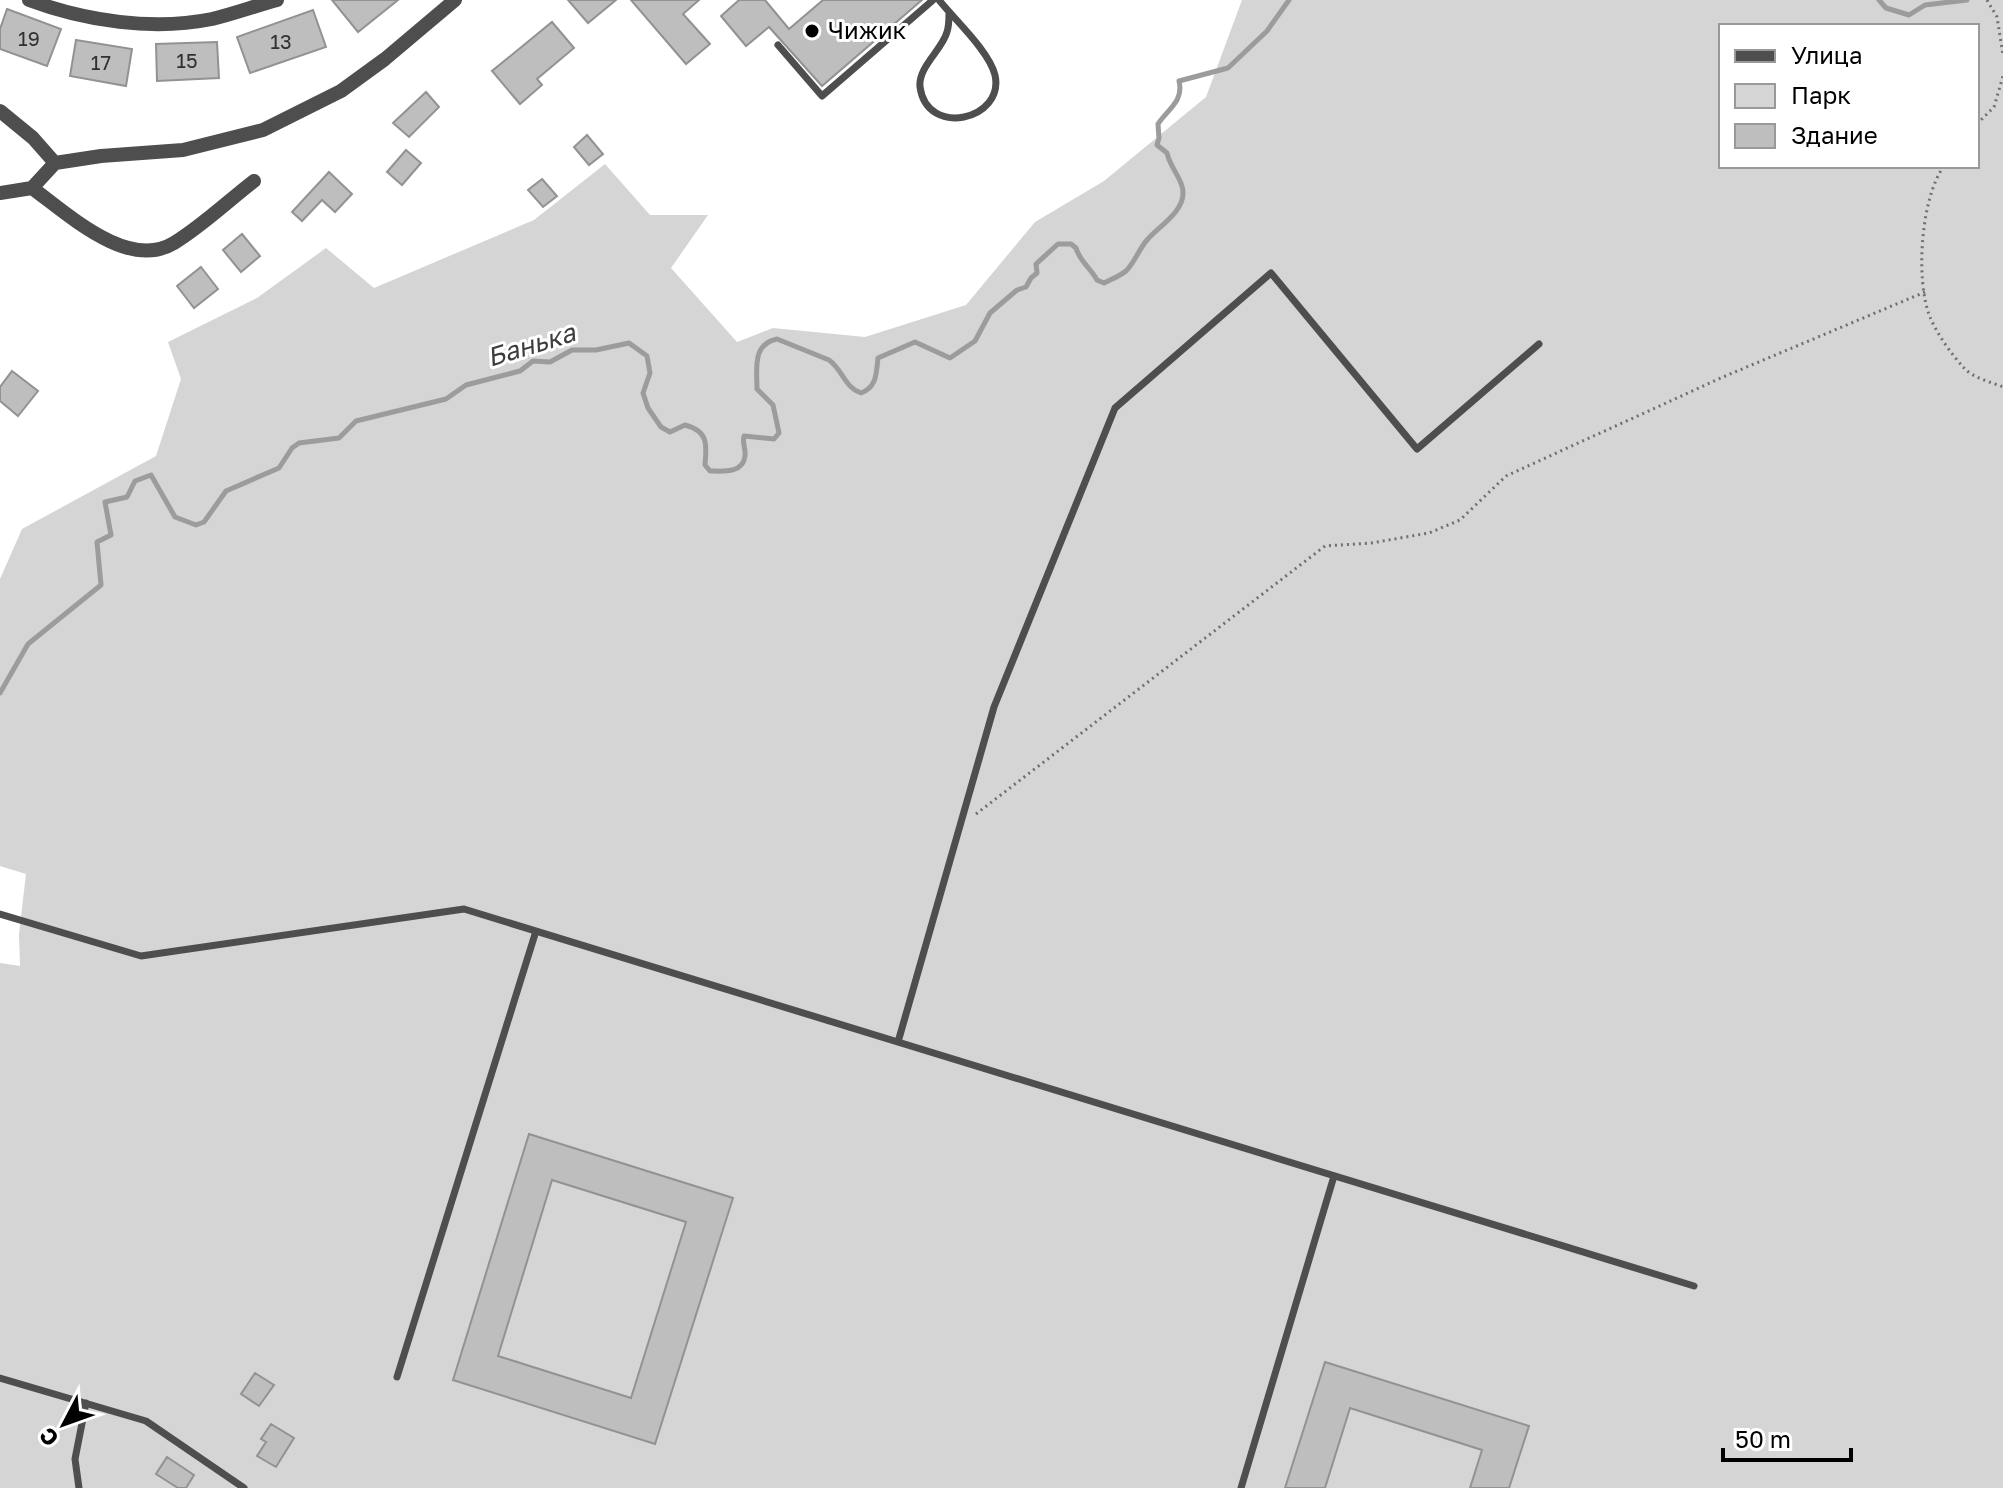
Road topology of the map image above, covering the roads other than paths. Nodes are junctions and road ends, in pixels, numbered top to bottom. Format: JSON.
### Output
{"nodes":[{"id":1,"x":29,"y":0,"type":"edge"},
{"id":2,"x":277,"y":0,"type":"edge"},
{"id":3,"x":455,"y":0,"type":"edge"},
{"id":4,"x":936,"y":0,"type":"edge"},
{"id":5,"x":47,"y":3,"type":"edge"},
{"id":6,"x":949,"y":13,"type":"junction"},
{"id":7,"x":778,"y":45,"type":"dead end"},
{"id":8,"x":0,"y":111,"type":"edge"},
{"id":9,"x":55,"y":163,"type":"junction"},
{"id":10,"x":254,"y":181,"type":"dead end"},
{"id":11,"x":32,"y":188,"type":"junction"},
{"id":12,"x":0,"y":193,"type":"edge"},
{"id":13,"x":1539,"y":344,"type":"dead end"},
{"id":14,"x":0,"y":914,"type":"edge"},
{"id":15,"x":536,"y":931,"type":"junction"},
{"id":16,"x":898,"y":1042,"type":"junction"},
{"id":17,"x":1334,"y":1176,"type":"junction"},
{"id":18,"x":1694,"y":1286,"type":"dead end"},
{"id":19,"x":397,"y":1377,"type":"dead end"},
{"id":20,"x":0,"y":1378,"type":"edge"},
{"id":21,"x":86,"y":1403,"type":"junction"},
{"id":22,"x":79,"y":1488,"type":"edge"},
{"id":23,"x":244,"y":1488,"type":"edge"},
{"id":24,"x":1241,"y":1488,"type":"edge"}],
"edges":[{"from":1,"to":5,"type":"street"},
{"from":2,"to":5,"type":"street"},
{"from":3,"to":9,"type":"street"},
{"from":4,"to":6,"type":"lane"},
{"from":4,"to":7,"type":"lane"},
{"from":6,"to":6,"type":"lane"},
{"from":8,"to":9,"type":"street"},
{"from":9,"to":11,"type":"street"},
{"from":10,"to":11,"type":"street"},
{"from":11,"to":12,"type":"street"},
{"from":13,"to":16,"type":"lane"},
{"from":14,"to":15,"type":"lane"},
{"from":15,"to":16,"type":"lane"},
{"from":15,"to":19,"type":"lane"},
{"from":16,"to":17,"type":"lane"},
{"from":17,"to":18,"type":"lane"},
{"from":17,"to":24,"type":"lane"},
{"from":20,"to":21,"type":"lane"},
{"from":21,"to":22,"type":"lane"},
{"from":21,"to":23,"type":"lane"}]}
